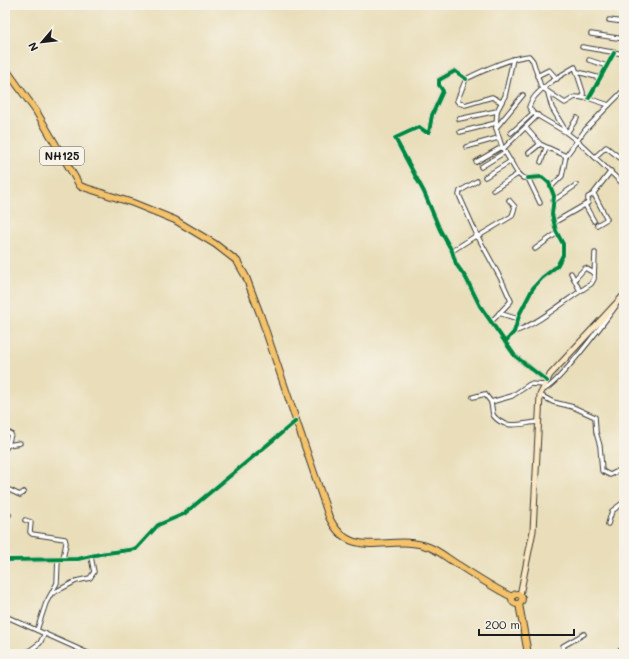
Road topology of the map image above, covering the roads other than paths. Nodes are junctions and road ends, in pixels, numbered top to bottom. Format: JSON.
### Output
{"nodes":[{"id":1,"x":612,"y":5,"type":"edge"},
{"id":2,"x":624,"y":7,"type":"edge"},
{"id":3,"x":609,"y":20,"type":"dead end"},
{"id":4,"x":624,"y":23,"type":"edge"},
{"id":5,"x":591,"y":34,"type":"dead end"},
{"id":6,"x":623,"y":38,"type":"edge"},
{"id":7,"x":582,"y":47,"type":"dead end"},
{"id":8,"x":614,"y":53,"type":"junction"},
{"id":9,"x":624,"y":54,"type":"edge"},
{"id":10,"x":512,"y":59,"type":"junction"},
{"id":11,"x":589,"y":60,"type":"dead end"},
{"id":12,"x":607,"y":66,"type":"junction"},
{"id":13,"x":5,"y":68,"type":"edge"},
{"id":14,"x":578,"y":72,"type":"junction"},
{"id":15,"x":537,"y":76,"type":"junction"},
{"id":16,"x":600,"y":78,"type":"junction"},
{"id":17,"x":466,"y":79,"type":"junction"},
{"id":18,"x":556,"y":79,"type":"junction"},
{"id":19,"x":543,"y":89,"type":"junction"},
{"id":20,"x":624,"y":90,"type":"edge"},
{"id":21,"x":548,"y":93,"type":"junction"},
{"id":22,"x":523,"y":95,"type":"dead end"},
{"id":23,"x":583,"y":98,"type":"junction"},
{"id":24,"x":589,"y":98,"type":"junction"},
{"id":25,"x":501,"y":102,"type":"junction"},
{"id":26,"x":609,"y":105,"type":"junction"},
{"id":27,"x":497,"y":110,"type":"junction"},
{"id":28,"x":534,"y":113,"type":"junction"},
{"id":29,"x":538,"y":115,"type":"junction"},
{"id":30,"x":577,"y":118,"type":"dead end"},
{"id":31,"x":459,"y":119,"type":"dead end"},
{"id":32,"x":496,"y":126,"type":"junction"},
{"id":33,"x":526,"y":128,"type":"junction"},
{"id":34,"x":460,"y":132,"type":"dead end"},
{"id":35,"x":511,"y":133,"type":"dead end"},
{"id":36,"x":567,"y":133,"type":"junction"},
{"id":37,"x":498,"y":138,"type":"junction"},
{"id":38,"x":577,"y":141,"type":"junction"},
{"id":39,"x":540,"y":144,"type":"junction"},
{"id":40,"x":466,"y":147,"type":"dead end"},
{"id":41,"x":546,"y":148,"type":"junction"},
{"id":42,"x":503,"y":149,"type":"junction"},
{"id":43,"x":529,"y":153,"type":"dead end"},
{"id":44,"x":566,"y":156,"type":"junction"},
{"id":45,"x":594,"y":157,"type":"junction"},
{"id":46,"x":511,"y":161,"type":"junction"},
{"id":47,"x":624,"y":161,"type":"edge"},
{"id":48,"x":476,"y":162,"type":"dead end"},
{"id":49,"x":541,"y":162,"type":"dead end"},
{"id":50,"x":480,"y":167,"type":"dead end"},
{"id":51,"x":611,"y":171,"type":"junction"},
{"id":52,"x":518,"y":174,"type":"junction"},
{"id":53,"x":485,"y":177,"type":"dead end"},
{"id":54,"x":528,"y":178,"type":"junction"},
{"id":55,"x":477,"y":181,"type":"dead end"},
{"id":56,"x":576,"y":185,"type":"dead end"},
{"id":57,"x":624,"y":185,"type":"edge"},
{"id":58,"x":551,"y":187,"type":"junction"},
{"id":59,"x":493,"y":190,"type":"dead end"},
{"id":60,"x":593,"y":194,"type":"junction"},
{"id":61,"x":509,"y":200,"type":"dead end"},
{"id":62,"x":553,"y":201,"type":"junction"},
{"id":63,"x":540,"y":203,"type":"dead end"},
{"id":64,"x":585,"y":205,"type":"junction"},
{"id":65,"x":594,"y":221,"type":"dead end"},
{"id":66,"x":555,"y":222,"type":"junction"},
{"id":67,"x":597,"y":225,"type":"dead end"},
{"id":68,"x":557,"y":233,"type":"junction"},
{"id":69,"x":477,"y":236,"type":"junction"},
{"id":70,"x":535,"y":249,"type":"dead end"},
{"id":71,"x":452,"y":251,"type":"junction"},
{"id":72,"x":595,"y":253,"type":"dead end"},
{"id":73,"x":571,"y":273,"type":"dead end"},
{"id":74,"x":594,"y":274,"type":"junction"},
{"id":75,"x":575,"y":279,"type":"junction"},
{"id":76,"x":580,"y":291,"type":"junction"},
{"id":77,"x":624,"y":295,"type":"edge"},
{"id":78,"x":624,"y":298,"type":"edge"},
{"id":79,"x":499,"y":313,"type":"junction"},
{"id":80,"x":518,"y":319,"type":"junction"},
{"id":81,"x":491,"y":322,"type":"junction"},
{"id":82,"x":514,"y":332,"type":"junction"},
{"id":83,"x":505,"y":342,"type":"junction"},
{"id":84,"x":544,"y":388,"type":"junction"},
{"id":85,"x":473,"y":397,"type":"dead end"},
{"id":86,"x":490,"y":402,"type":"junction"},
{"id":87,"x":296,"y":421,"type":"junction"},
{"id":88,"x":538,"y":422,"type":"junction"},
{"id":89,"x":5,"y":431,"type":"edge"},
{"id":90,"x":20,"y":443,"type":"dead end"},
{"id":91,"x":8,"y":445,"type":"junction"},
{"id":92,"x":5,"y":449,"type":"edge"},
{"id":93,"x":624,"y":468,"type":"edge"},
{"id":94,"x":5,"y":488,"type":"edge"},
{"id":95,"x":24,"y":492,"type":"dead end"},
{"id":96,"x":624,"y":502,"type":"edge"},
{"id":97,"x":25,"y":520,"type":"dead end"},
{"id":98,"x":608,"y":524,"type":"dead end"},
{"id":99,"x":91,"y":556,"type":"junction"},
{"id":100,"x":63,"y":559,"type":"junction"},
{"id":101,"x":5,"y":560,"type":"edge"},
{"id":102,"x":58,"y":560,"type":"junction"},
{"id":103,"x":52,"y":593,"type":"junction"},
{"id":104,"x":520,"y":595,"type":"junction"},
{"id":105,"x":512,"y":597,"type":"junction"},
{"id":106,"x":519,"y":604,"type":"junction"},
{"id":107,"x":5,"y":616,"type":"edge"},
{"id":108,"x":37,"y":630,"type":"junction"},
{"id":109,"x":45,"y":633,"type":"junction"},
{"id":110,"x":584,"y":634,"type":"dead end"},
{"id":111,"x":624,"y":648,"type":"edge"},
{"id":112,"x":29,"y":651,"type":"dead end"},
{"id":113,"x":90,"y":654,"type":"edge"},
{"id":114,"x":528,"y":654,"type":"edge"},
{"id":115,"x":565,"y":654,"type":"edge"},
{"id":116,"x":614,"y":654,"type":"edge"}],
"edges":[{"from":1,"to":2,"type":"street"},
{"from":3,"to":4,"type":"street"},
{"from":4,"to":6,"type":"street"},
{"from":5,"to":6,"type":"street"},
{"from":7,"to":8,"type":"street"},
{"from":8,"to":9,"type":"street"},
{"from":8,"to":12,"type":"street"},
{"from":10,"to":15,"type":"street"},
{"from":10,"to":17,"type":"street"},
{"from":10,"to":25,"type":"street"},
{"from":11,"to":12,"type":"street"},
{"from":12,"to":16,"type":"street"},
{"from":13,"to":87,"type":"highway","number":"NH125"},
{"from":14,"to":16,"type":"street"},
{"from":14,"to":18,"type":"street"},
{"from":14,"to":23,"type":"street"},
{"from":15,"to":18,"type":"street"},
{"from":15,"to":19,"type":"street"},
{"from":16,"to":24,"type":"street"},
{"from":17,"to":25,"type":"street"},
{"from":17,"to":71,"type":"street"},
{"from":18,"to":19,"type":"street"},
{"from":19,"to":21,"type":"street"},
{"from":19,"to":28,"type":"street"},
{"from":20,"to":26,"type":"street"},
{"from":21,"to":23,"type":"street"},
{"from":21,"to":36,"type":"street"},
{"from":22,"to":32,"type":"street"},
{"from":23,"to":24,"type":"street"},
{"from":24,"to":26,"type":"street"},
{"from":25,"to":27,"type":"street"},
{"from":26,"to":38,"type":"street"},
{"from":27,"to":31,"type":"street"},
{"from":27,"to":32,"type":"street"},
{"from":28,"to":29,"type":"street"},
{"from":28,"to":35,"type":"street"},
{"from":29,"to":33,"type":"street"},
{"from":29,"to":36,"type":"street"},
{"from":30,"to":36,"type":"street"},
{"from":32,"to":34,"type":"street"},
{"from":32,"to":37,"type":"street"},
{"from":33,"to":39,"type":"street"},
{"from":33,"to":42,"type":"street"},
{"from":36,"to":38,"type":"street"},
{"from":37,"to":40,"type":"street"},
{"from":37,"to":42,"type":"street"},
{"from":38,"to":44,"type":"street"},
{"from":38,"to":45,"type":"street"},
{"from":39,"to":41,"type":"street"},
{"from":39,"to":43,"type":"street"},
{"from":41,"to":44,"type":"street"},
{"from":41,"to":49,"type":"street"},
{"from":42,"to":46,"type":"street"},
{"from":42,"to":48,"type":"street"},
{"from":42,"to":50,"type":"street"},
{"from":44,"to":58,"type":"street"},
{"from":45,"to":47,"type":"street"},
{"from":45,"to":51,"type":"street"},
{"from":46,"to":52,"type":"street"},
{"from":46,"to":53,"type":"street"},
{"from":51,"to":57,"type":"street"},
{"from":51,"to":60,"type":"street"},
{"from":52,"to":54,"type":"street"},
{"from":52,"to":59,"type":"street"},
{"from":54,"to":58,"type":"street"},
{"from":54,"to":63,"type":"street"},
{"from":55,"to":69,"type":"street"},
{"from":56,"to":62,"type":"street"},
{"from":58,"to":62,"type":"street"},
{"from":60,"to":64,"type":"street"},
{"from":60,"to":67,"type":"street"},
{"from":61,"to":69,"type":"street"},
{"from":62,"to":66,"type":"street"},
{"from":64,"to":65,"type":"street"},
{"from":64,"to":66,"type":"street"},
{"from":66,"to":68,"type":"street"},
{"from":68,"to":70,"type":"street"},
{"from":68,"to":80,"type":"street"},
{"from":69,"to":71,"type":"street"},
{"from":69,"to":79,"type":"street"},
{"from":71,"to":81,"type":"street"},
{"from":72,"to":74,"type":"street"},
{"from":73,"to":75,"type":"street"},
{"from":74,"to":75,"type":"street"},
{"from":74,"to":76,"type":"street"},
{"from":75,"to":76,"type":"street"},
{"from":76,"to":82,"type":"street"},
{"from":77,"to":84,"type":"main road"},
{"from":78,"to":84,"type":"street"},
{"from":79,"to":80,"type":"street"},
{"from":79,"to":81,"type":"street"},
{"from":80,"to":82,"type":"street"},
{"from":81,"to":83,"type":"street"},
{"from":82,"to":83,"type":"street"},
{"from":83,"to":84,"type":"street"},
{"from":84,"to":86,"type":"street"},
{"from":84,"to":88,"type":"main road"},
{"from":84,"to":93,"type":"street"},
{"from":85,"to":86,"type":"street"},
{"from":86,"to":88,"type":"street"},
{"from":87,"to":99,"type":"street"},
{"from":87,"to":105,"type":"highway","number":"NH125"},
{"from":88,"to":104,"type":"main road"},
{"from":89,"to":91,"type":"street"},
{"from":90,"to":91,"type":"street"},
{"from":91,"to":92,"type":"street"},
{"from":94,"to":95,"type":"street"},
{"from":96,"to":98,"type":"street"},
{"from":97,"to":100,"type":"street"},
{"from":99,"to":100,"type":"street"},
{"from":99,"to":103,"type":"street"},
{"from":100,"to":102,"type":"street"},
{"from":101,"to":102,"type":"street"},
{"from":102,"to":103,"type":"street"},
{"from":103,"to":108,"type":"street"},
{"from":104,"to":105,"type":"highway"},
{"from":104,"to":106,"type":"highway"},
{"from":105,"to":106,"type":"highway","number":"NH125"},
{"from":106,"to":114,"type":"highway"},
{"from":107,"to":108,"type":"street"},
{"from":108,"to":109,"type":"street"},
{"from":109,"to":112,"type":"street"},
{"from":109,"to":113,"type":"street"},
{"from":110,"to":115,"type":"street"},
{"from":111,"to":116,"type":"street"}]}
